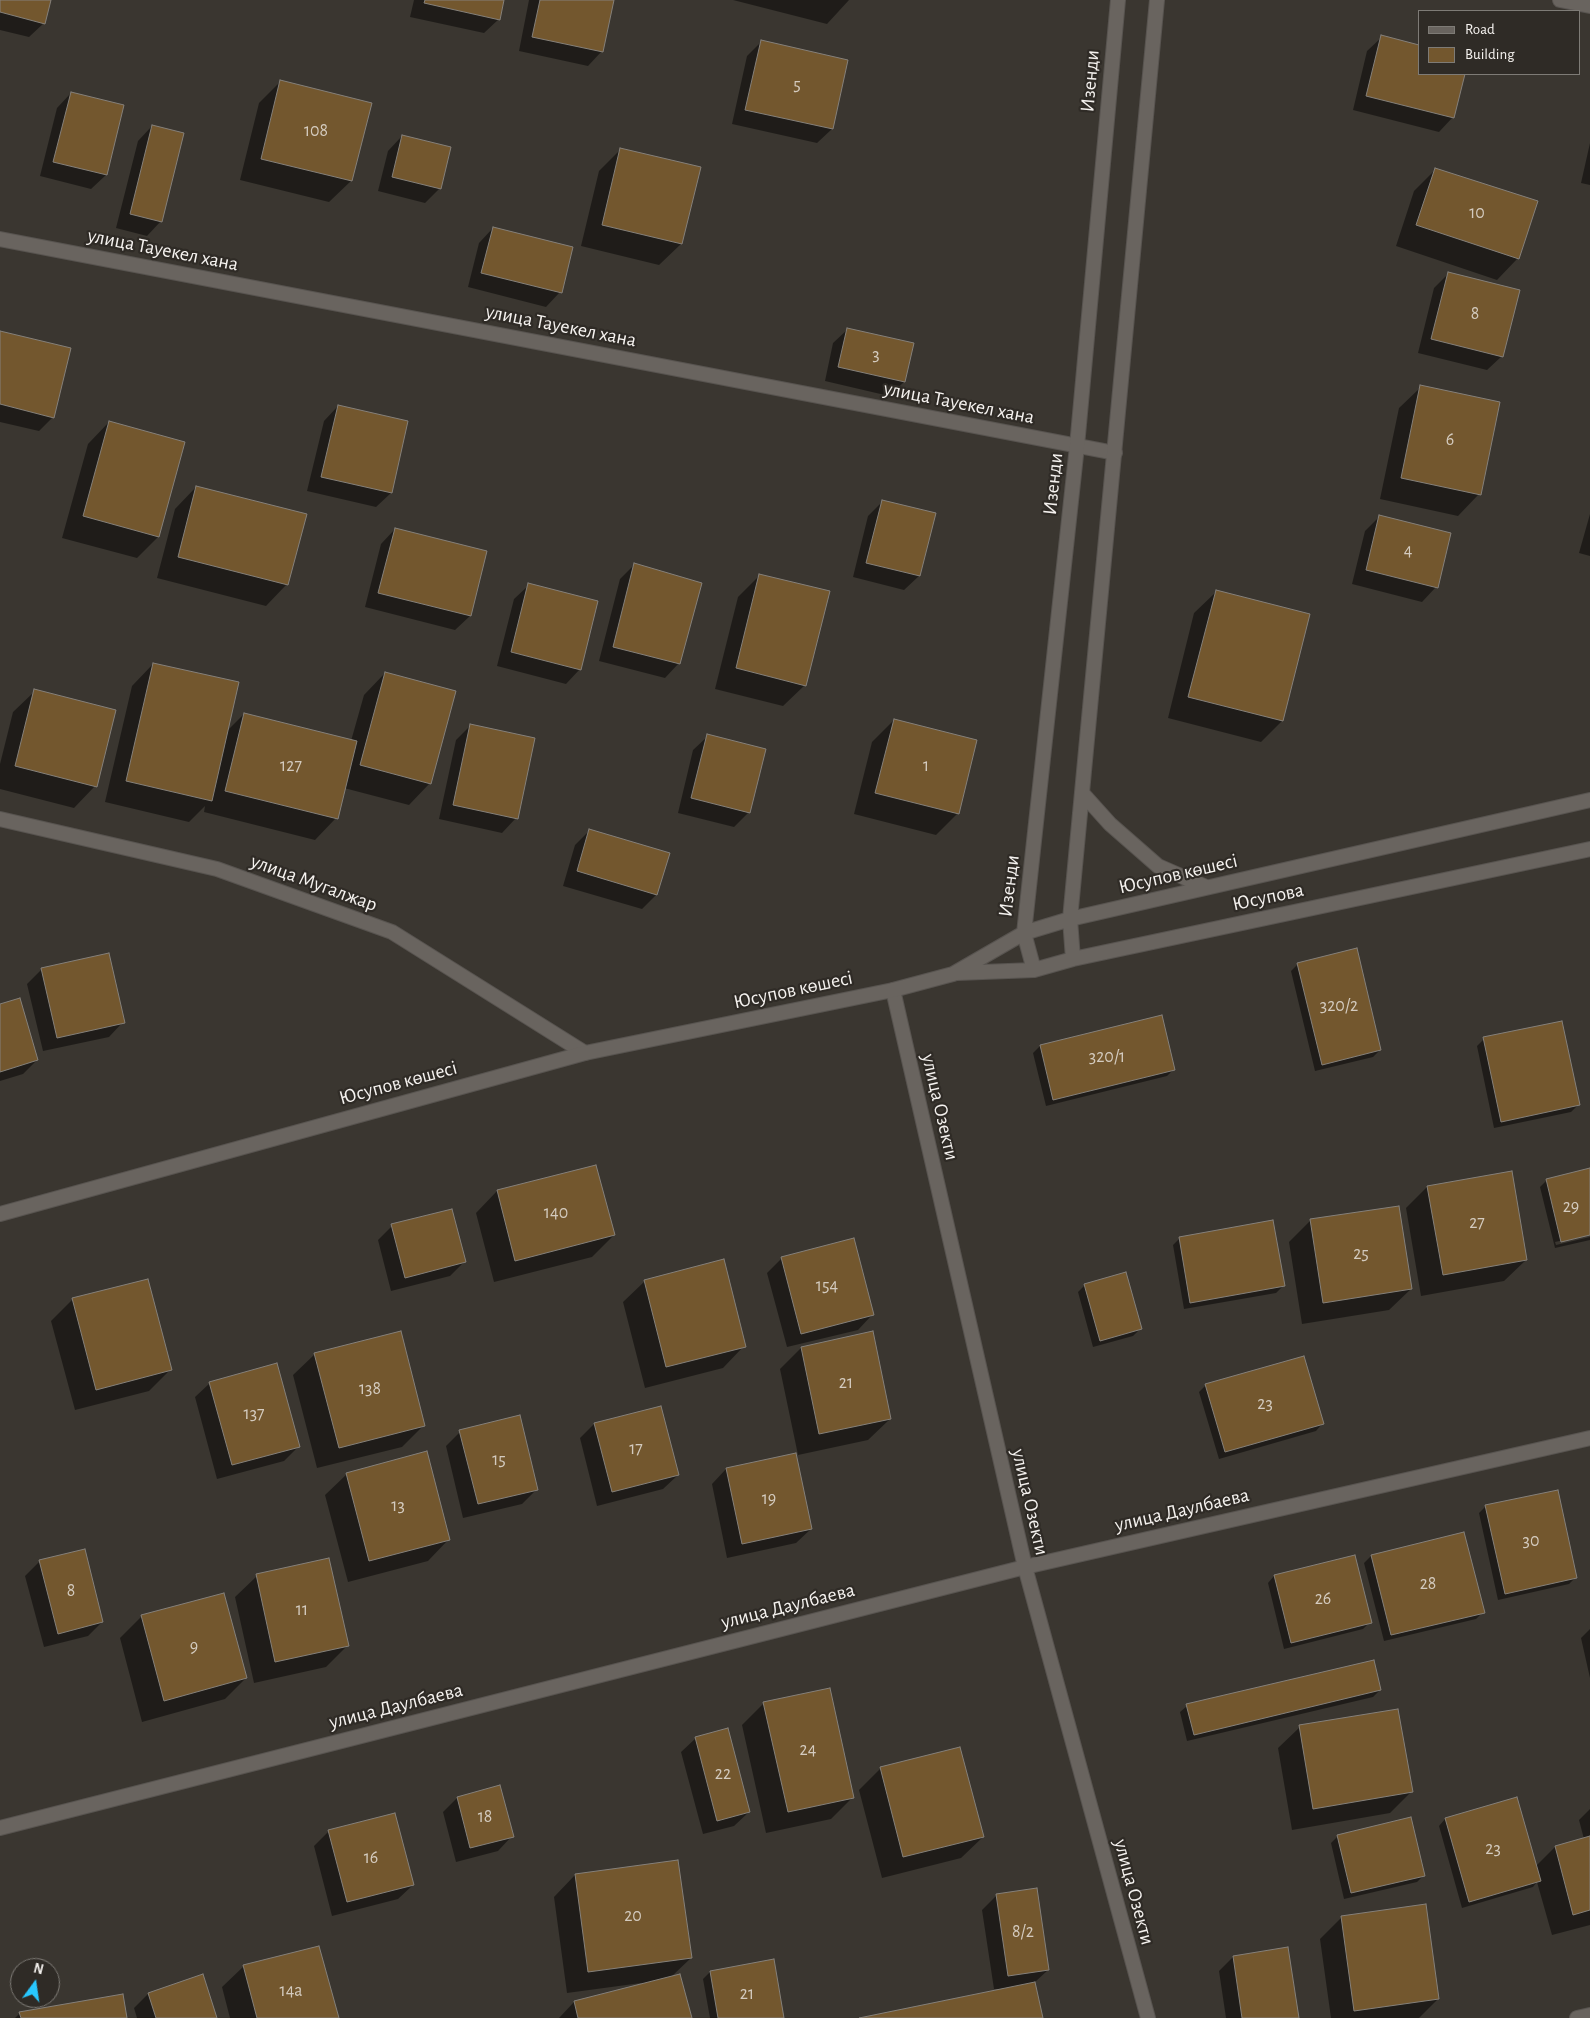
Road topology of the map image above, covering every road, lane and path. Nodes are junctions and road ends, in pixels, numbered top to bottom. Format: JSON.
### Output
{"nodes":[{"id":1,"x":1118,"y":0,"type":"edge"},
{"id":2,"x":1157,"y":0,"type":"edge"},
{"id":3,"x":1560,"y":0,"type":"edge"},
{"id":4,"x":1590,"y":6,"type":"edge"},
{"id":5,"x":0,"y":239,"type":"edge"},
{"id":6,"x":1077,"y":446,"type":"junction"},
{"id":7,"x":1115,"y":453,"type":"junction"},
{"id":8,"x":1083,"y":794,"type":"junction"},
{"id":9,"x":1590,"y":800,"type":"edge"},
{"id":10,"x":0,"y":819,"type":"edge"},
{"id":11,"x":1590,"y":849,"type":"edge"},
{"id":12,"x":1206,"y":887,"type":"junction"},
{"id":13,"x":1070,"y":919,"type":"junction"},
{"id":14,"x":1024,"y":933,"type":"junction"},
{"id":15,"x":1073,"y":959,"type":"junction"},
{"id":16,"x":1034,"y":970,"type":"junction"},
{"id":17,"x":953,"y":974,"type":"junction"},
{"id":18,"x":892,"y":990,"type":"junction"},
{"id":19,"x":586,"y":1053,"type":"junction"},
{"id":20,"x":0,"y":1214,"type":"edge"},
{"id":21,"x":1590,"y":1438,"type":"edge"},
{"id":22,"x":1024,"y":1567,"type":"junction"},
{"id":23,"x":0,"y":1828,"type":"edge"},
{"id":24,"x":1590,"y":2015,"type":"edge"},
{"id":25,"x":1148,"y":2018,"type":"edge"},
{"id":26,"x":1577,"y":2018,"type":"edge"}],
"edges":[{"from":1,"to":6,"type":"street","name":"Изенди"},
{"from":2,"to":7,"type":"street"},
{"from":3,"to":4,"type":"street"},
{"from":5,"to":6,"type":"street","name":"улица Тауекел хана"},
{"from":6,"to":7,"type":"street","name":"улица Тауекел хана"},
{"from":6,"to":14,"type":"street","name":"Изенди"},
{"from":7,"to":8,"type":"street"},
{"from":8,"to":12,"type":"street"},
{"from":8,"to":13,"type":"street"},
{"from":9,"to":12,"type":"street","name":"Юсупов көшесі"},
{"from":10,"to":19,"type":"street","name":"улица Мугалжар"},
{"from":11,"to":15,"type":"street","name":"Юсупова"},
{"from":12,"to":13,"type":"street","name":"Юсупов көшесі"},
{"from":13,"to":14,"type":"street","name":"Юсупов көшесі"},
{"from":13,"to":15,"type":"street"},
{"from":14,"to":16,"type":"street","name":"Изенди"},
{"from":14,"to":17,"type":"street","name":"Юсупов көшесі"},
{"from":15,"to":16,"type":"street","name":"Юсупова"},
{"from":16,"to":17,"type":"street","name":"Юсупова"},
{"from":17,"to":18,"type":"street","name":"Юсупов көшесі"},
{"from":18,"to":19,"type":"street","name":"Юсупов көшесі"},
{"from":18,"to":22,"type":"street","name":"улица Озекти"},
{"from":19,"to":20,"type":"street","name":"Юсупов көшесі"},
{"from":21,"to":22,"type":"street","name":"улица Даулбаева"},
{"from":22,"to":23,"type":"street","name":"улица Даулбаева"},
{"from":22,"to":25,"type":"street","name":"улица Озекти"},
{"from":24,"to":26,"type":"street"}]}
